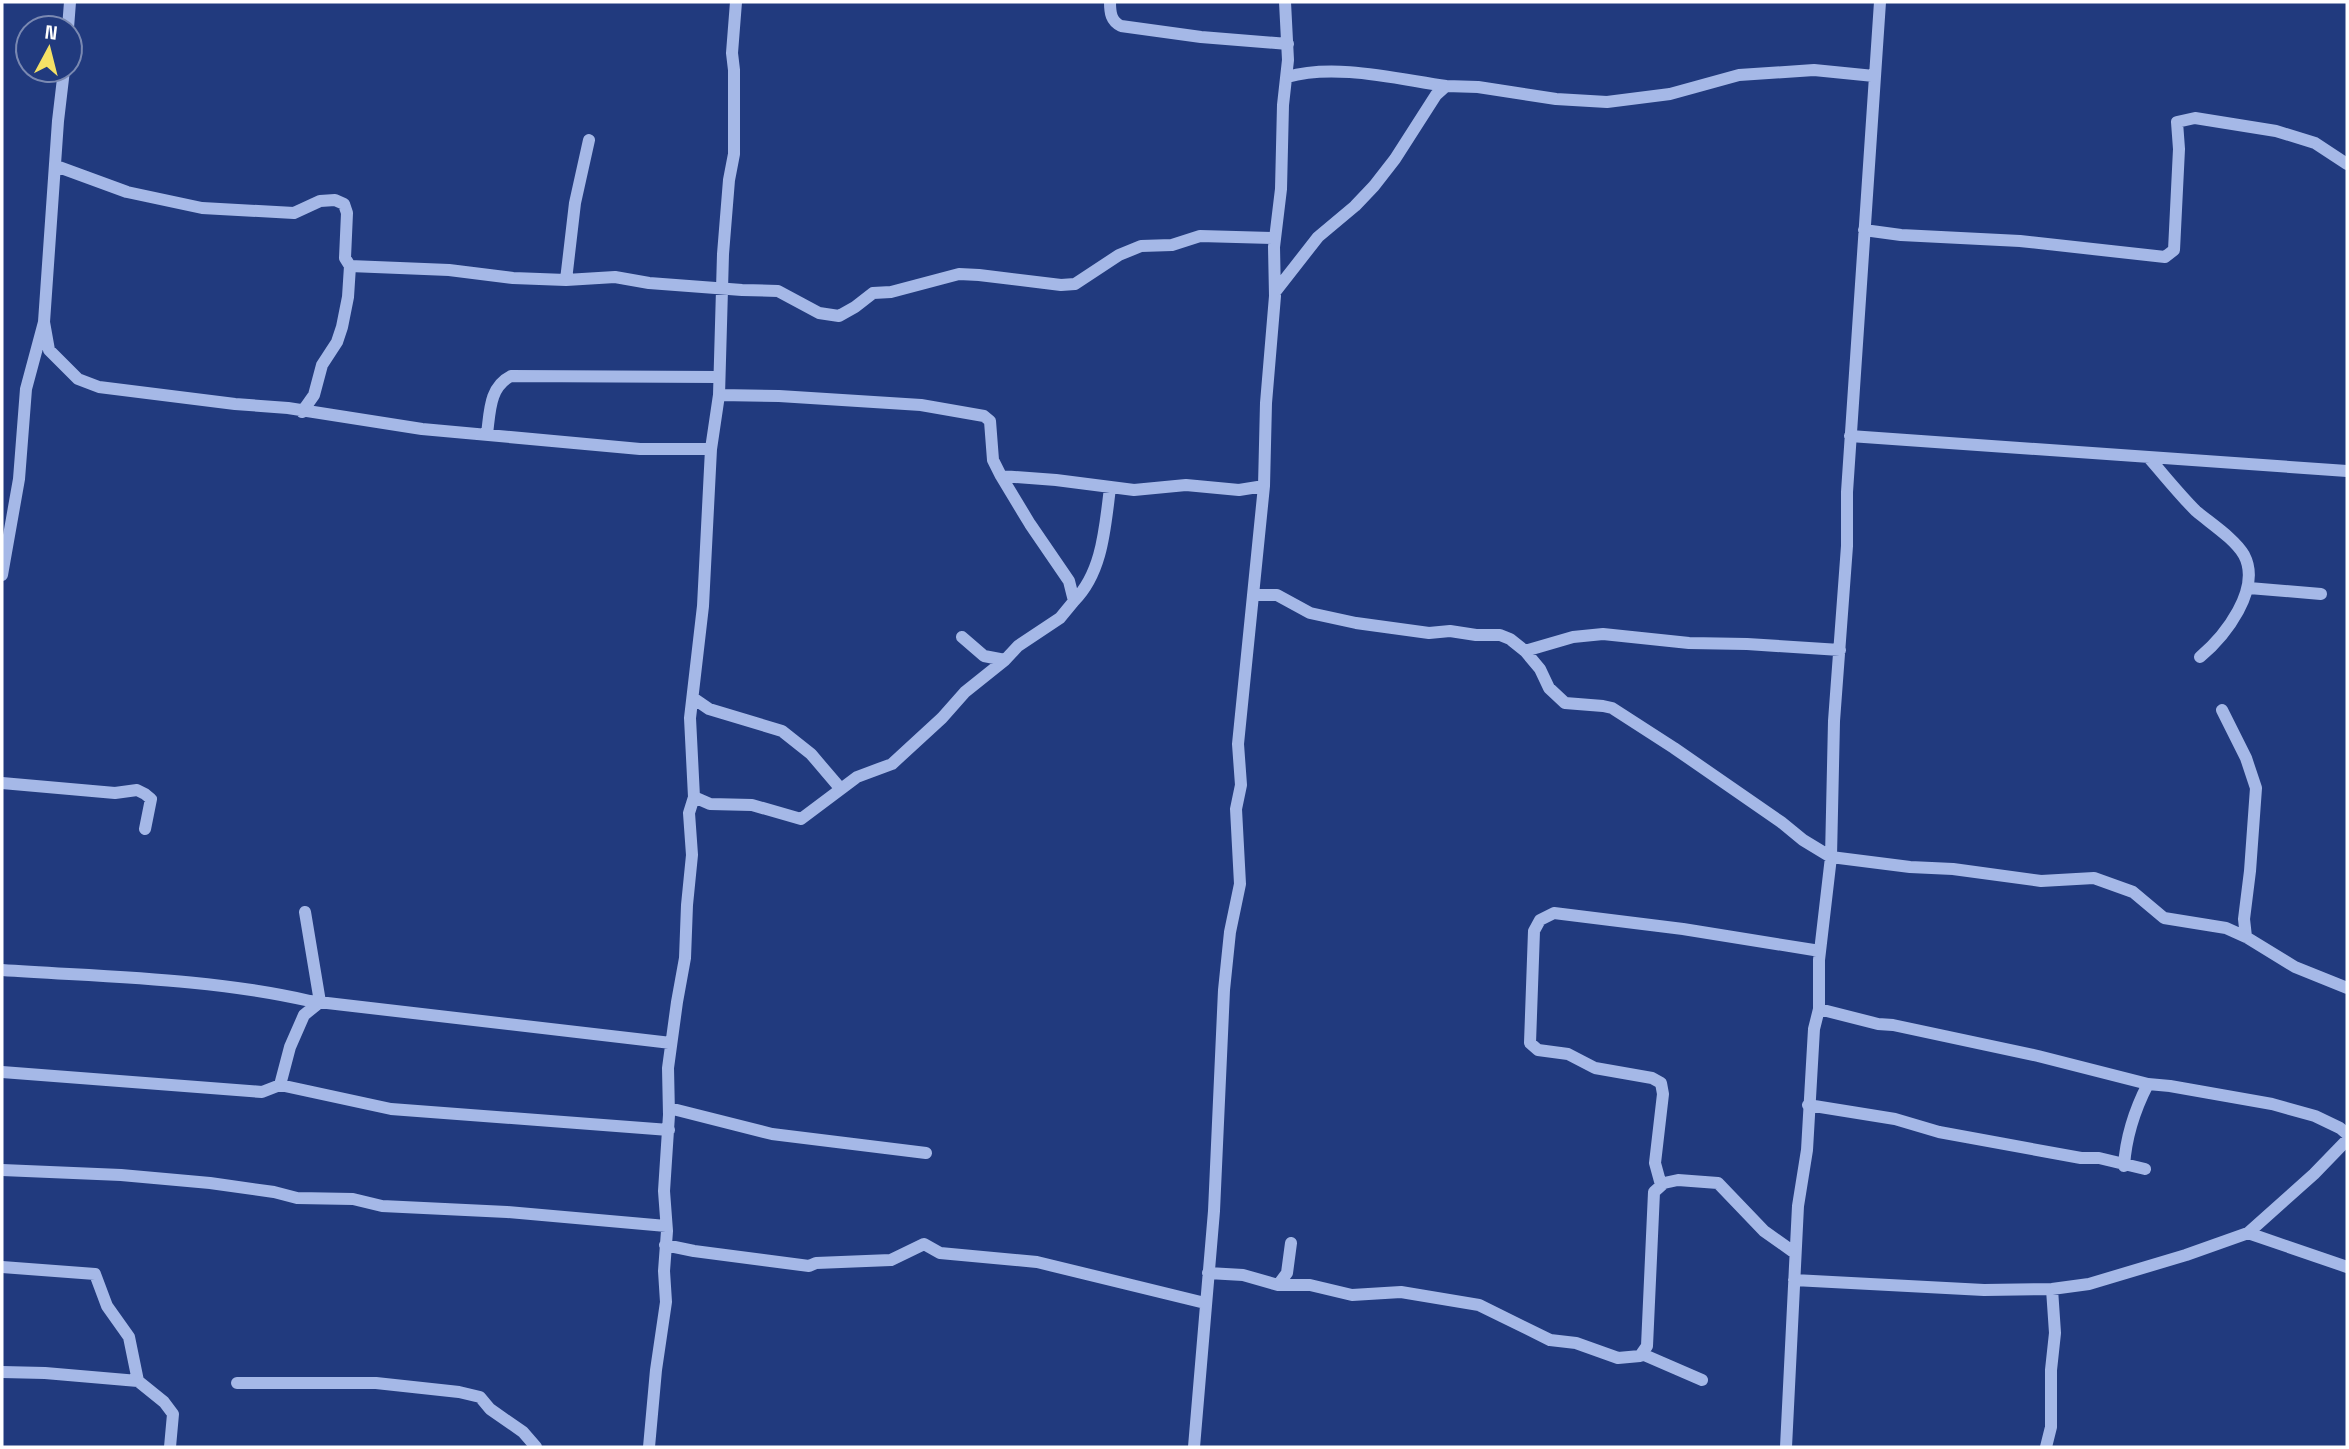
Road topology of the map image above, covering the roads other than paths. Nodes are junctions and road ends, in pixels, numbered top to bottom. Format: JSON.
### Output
{"nodes":[{"id":1,"x":736,"y":2,"type":"edge"},
{"id":2,"x":1111,"y":2,"type":"edge"},
{"id":3,"x":1285,"y":2,"type":"edge"},
{"id":4,"x":1880,"y":2,"type":"edge"},
{"id":5,"x":1288,"y":44,"type":"junction"},
{"id":6,"x":1874,"y":76,"type":"junction"},
{"id":7,"x":1287,"y":77,"type":"junction"},
{"id":8,"x":63,"y":84,"type":"edge"},
{"id":9,"x":1446,"y":86,"type":"junction"},
{"id":10,"x":589,"y":140,"type":"dead end"},
{"id":11,"x":2347,"y":164,"type":"edge"},
{"id":12,"x":56,"y":166,"type":"junction"},
{"id":13,"x":1864,"y":230,"type":"junction"},
{"id":14,"x":1275,"y":238,"type":"junction"},
{"id":15,"x":350,"y":266,"type":"junction"},
{"id":16,"x":566,"y":279,"type":"junction"},
{"id":17,"x":722,"y":288,"type":"junction"},
{"id":18,"x":1275,"y":292,"type":"junction"},
{"id":19,"x":44,"y":322,"type":"junction"},
{"id":20,"x":718,"y":377,"type":"junction"},
{"id":21,"x":719,"y":395,"type":"junction"},
{"id":22,"x":302,"y":412,"type":"junction"},
{"id":23,"x":487,"y":434,"type":"junction"},
{"id":24,"x":1850,"y":436,"type":"junction"},
{"id":25,"x":711,"y":449,"type":"junction"},
{"id":26,"x":2149,"y":458,"type":"junction"},
{"id":27,"x":2347,"y":471,"type":"edge"},
{"id":28,"x":1001,"y":476,"type":"junction"},
{"id":29,"x":1264,"y":486,"type":"junction"},
{"id":30,"x":1110,"y":488,"type":"junction"},
{"id":31,"x":2,"y":575,"type":"edge"},
{"id":32,"x":2249,"y":588,"type":"junction"},
{"id":33,"x":2320,"y":594,"type":"dead end"},
{"id":34,"x":1254,"y":595,"type":"junction"},
{"id":35,"x":1074,"y":601,"type":"junction"},
{"id":36,"x":962,"y":637,"type":"dead end"},
{"id":37,"x":1840,"y":650,"type":"junction"},
{"id":38,"x":1525,"y":651,"type":"junction"},
{"id":39,"x":2200,"y":657,"type":"dead end"},
{"id":40,"x":1005,"y":660,"type":"junction"},
{"id":41,"x":693,"y":698,"type":"junction"},
{"id":42,"x":2222,"y":710,"type":"dead end"},
{"id":43,"x":2,"y":783,"type":"edge"},
{"id":44,"x":840,"y":788,"type":"junction"},
{"id":45,"x":694,"y":797,"type":"junction"},
{"id":46,"x":145,"y":829,"type":"dead end"},
{"id":47,"x":1831,"y":858,"type":"junction"},
{"id":48,"x":305,"y":912,"type":"dead end"},
{"id":49,"x":2246,"y":937,"type":"junction"},
{"id":50,"x":1820,"y":951,"type":"junction"},
{"id":51,"x":2,"y":970,"type":"edge"},
{"id":52,"x":2347,"y":988,"type":"edge"},
{"id":53,"x":320,"y":1002,"type":"junction"},
{"id":54,"x":1819,"y":1009,"type":"junction"},
{"id":55,"x":671,"y":1043,"type":"junction"},
{"id":56,"x":2,"y":1072,"type":"edge"},
{"id":57,"x":2148,"y":1084,"type":"junction"},
{"id":58,"x":280,"y":1085,"type":"junction"},
{"id":59,"x":1808,"y":1105,"type":"junction"},
{"id":60,"x":669,"y":1108,"type":"junction"},
{"id":61,"x":668,"y":1130,"type":"junction"},
{"id":62,"x":2347,"y":1137,"type":"edge"},
{"id":63,"x":926,"y":1153,"type":"dead end"},
{"id":64,"x":2124,"y":1166,"type":"junction"},
{"id":65,"x":2145,"y":1169,"type":"dead end"},
{"id":66,"x":2,"y":1170,"type":"edge"},
{"id":67,"x":1661,"y":1185,"type":"junction"},
{"id":68,"x":666,"y":1226,"type":"junction"},
{"id":69,"x":2248,"y":1233,"type":"junction"},
{"id":70,"x":1291,"y":1243,"type":"dead end"},
{"id":71,"x":666,"y":1245,"type":"junction"},
{"id":72,"x":1795,"y":1253,"type":"junction"},
{"id":73,"x":2,"y":1267,"type":"edge"},
{"id":74,"x":2347,"y":1267,"type":"edge"},
{"id":75,"x":1208,"y":1273,"type":"junction"},
{"id":76,"x":1794,"y":1280,"type":"junction"},
{"id":77,"x":1278,"y":1285,"type":"junction"},
{"id":78,"x":2052,"y":1289,"type":"junction"},
{"id":79,"x":1205,"y":1303,"type":"junction"},
{"id":80,"x":1642,"y":1354,"type":"junction"},
{"id":81,"x":2,"y":1372,"type":"edge"},
{"id":82,"x":1702,"y":1380,"type":"dead end"},
{"id":83,"x":138,"y":1381,"type":"junction"},
{"id":84,"x":237,"y":1383,"type":"dead end"},
{"id":85,"x":170,"y":1447,"type":"edge"},
{"id":86,"x":536,"y":1447,"type":"edge"},
{"id":87,"x":649,"y":1447,"type":"edge"},
{"id":88,"x":1194,"y":1447,"type":"edge"},
{"id":89,"x":1786,"y":1447,"type":"edge"},
{"id":90,"x":2046,"y":1447,"type":"edge"}],
"edges":[{"from":1,"to":17,"type":"street"},
{"from":2,"to":5,"type":"street"},
{"from":3,"to":5,"type":"street"},
{"from":4,"to":6,"type":"street"},
{"from":5,"to":7,"type":"street"},
{"from":6,"to":9,"type":"street"},
{"from":6,"to":13,"type":"street"},
{"from":7,"to":9,"type":"street"},
{"from":7,"to":14,"type":"street"},
{"from":8,"to":12,"type":"street"},
{"from":9,"to":18,"type":"street"},
{"from":10,"to":16,"type":"street"},
{"from":11,"to":13,"type":"street"},
{"from":12,"to":15,"type":"street"},
{"from":12,"to":19,"type":"street"},
{"from":13,"to":24,"type":"street"},
{"from":14,"to":17,"type":"street"},
{"from":14,"to":18,"type":"street"},
{"from":15,"to":16,"type":"street"},
{"from":15,"to":22,"type":"street"},
{"from":16,"to":17,"type":"street"},
{"from":17,"to":20,"type":"street"},
{"from":18,"to":29,"type":"street"},
{"from":19,"to":22,"type":"street"},
{"from":19,"to":31,"type":"street"},
{"from":20,"to":21,"type":"street"},
{"from":20,"to":23,"type":"street"},
{"from":21,"to":25,"type":"street"},
{"from":21,"to":28,"type":"street"},
{"from":22,"to":23,"type":"street"},
{"from":23,"to":25,"type":"street"},
{"from":24,"to":26,"type":"street"},
{"from":24,"to":37,"type":"street"},
{"from":25,"to":41,"type":"street"},
{"from":26,"to":27,"type":"street"},
{"from":26,"to":32,"type":"street"},
{"from":28,"to":30,"type":"street"},
{"from":28,"to":35,"type":"street"},
{"from":29,"to":30,"type":"street"},
{"from":29,"to":34,"type":"street"},
{"from":30,"to":35,"type":"street"},
{"from":32,"to":33,"type":"street"},
{"from":32,"to":39,"type":"street"},
{"from":34,"to":38,"type":"street"},
{"from":34,"to":75,"type":"street"},
{"from":35,"to":40,"type":"street"},
{"from":36,"to":40,"type":"street"},
{"from":37,"to":38,"type":"street"},
{"from":37,"to":47,"type":"street"},
{"from":38,"to":47,"type":"street"},
{"from":40,"to":44,"type":"street"},
{"from":41,"to":44,"type":"street"},
{"from":41,"to":45,"type":"street"},
{"from":42,"to":49,"type":"street"},
{"from":43,"to":46,"type":"street"},
{"from":44,"to":45,"type":"street"},
{"from":45,"to":55,"type":"street"},
{"from":47,"to":49,"type":"street"},
{"from":47,"to":50,"type":"street"},
{"from":48,"to":53,"type":"street"},
{"from":49,"to":52,"type":"street"},
{"from":50,"to":54,"type":"street"},
{"from":50,"to":67,"type":"street"},
{"from":51,"to":53,"type":"street"},
{"from":53,"to":55,"type":"street"},
{"from":53,"to":58,"type":"street"},
{"from":54,"to":57,"type":"street"},
{"from":54,"to":59,"type":"street"},
{"from":55,"to":60,"type":"street"},
{"from":56,"to":58,"type":"street"},
{"from":57,"to":62,"type":"street"},
{"from":57,"to":64,"type":"street"},
{"from":58,"to":61,"type":"street"},
{"from":59,"to":64,"type":"street"},
{"from":59,"to":72,"type":"street"},
{"from":60,"to":61,"type":"street"},
{"from":60,"to":63,"type":"street"},
{"from":61,"to":68,"type":"street"},
{"from":62,"to":69,"type":"street"},
{"from":64,"to":65,"type":"street"},
{"from":66,"to":68,"type":"street"},
{"from":67,"to":72,"type":"street"},
{"from":67,"to":80,"type":"street"},
{"from":68,"to":71,"type":"street"},
{"from":69,"to":74,"type":"street"},
{"from":69,"to":78,"type":"street"},
{"from":70,"to":77,"type":"street"},
{"from":71,"to":79,"type":"street"},
{"from":71,"to":87,"type":"street"},
{"from":72,"to":76,"type":"street"},
{"from":73,"to":83,"type":"street"},
{"from":75,"to":77,"type":"street"},
{"from":75,"to":79,"type":"street"},
{"from":76,"to":78,"type":"street"},
{"from":76,"to":89,"type":"street"},
{"from":77,"to":80,"type":"street"},
{"from":78,"to":90,"type":"street"},
{"from":79,"to":88,"type":"street"},
{"from":80,"to":82,"type":"street"},
{"from":81,"to":83,"type":"street"},
{"from":83,"to":85,"type":"street"},
{"from":84,"to":86,"type":"street"}]}
